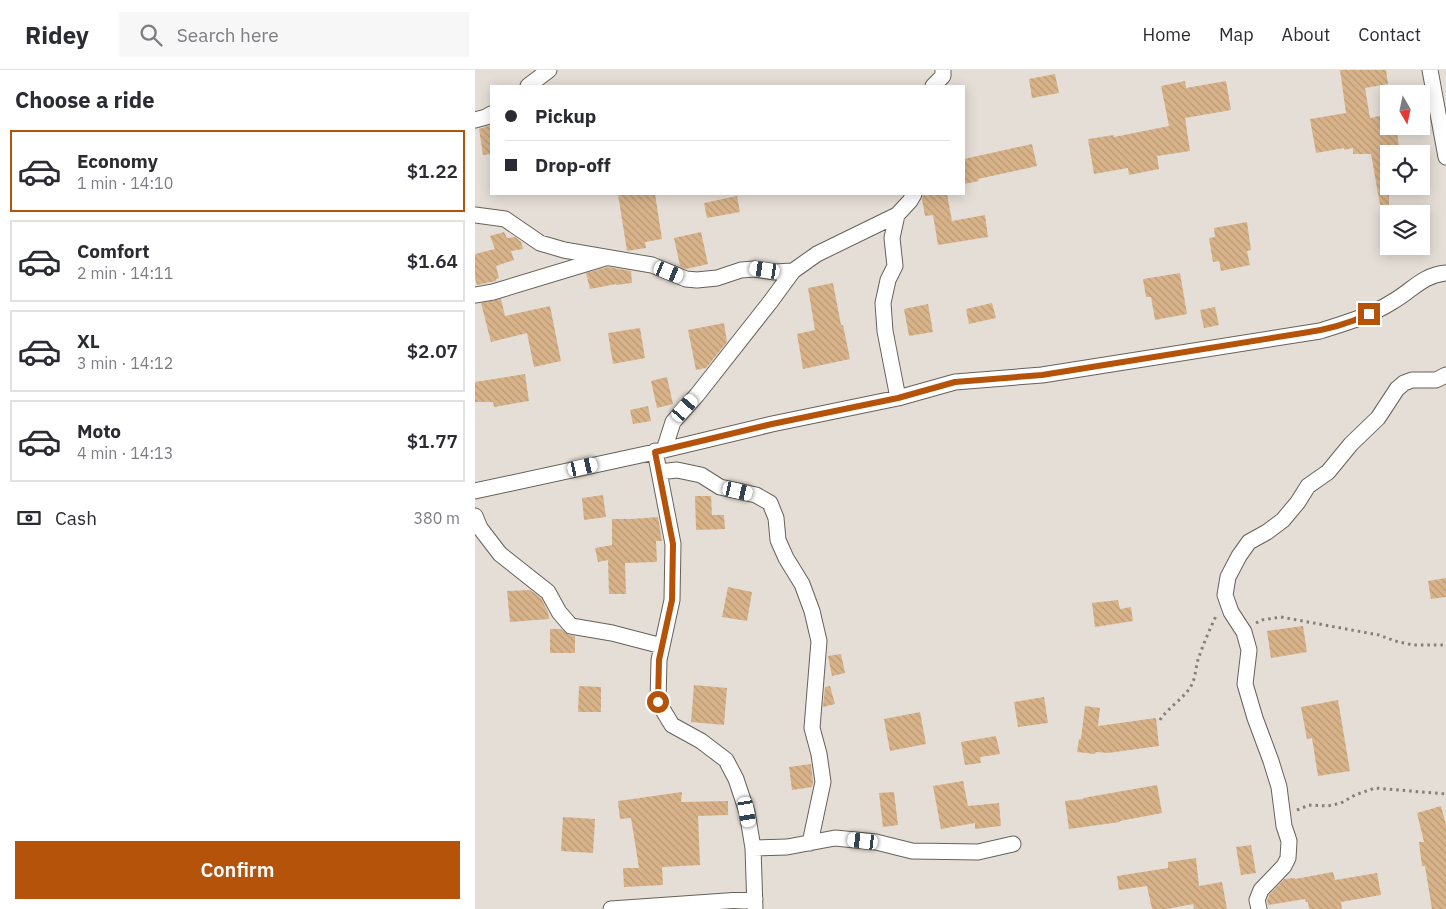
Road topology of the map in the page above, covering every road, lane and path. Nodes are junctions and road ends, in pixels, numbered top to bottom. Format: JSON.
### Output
{"nodes":[{"id":1,"x":549,"y":70,"type":"edge"},
{"id":2,"x":943,"y":70,"type":"edge"},
{"id":3,"x":1430,"y":70,"type":"edge"},
{"id":4,"x":529,"y":85,"type":"edge"},
{"id":5,"x":934,"y":85,"type":"edge"},
{"id":6,"x":490,"y":115,"type":"edge"},
{"id":7,"x":475,"y":120,"type":"edge"},
{"id":8,"x":1446,"y":157,"type":"edge"},
{"id":9,"x":913,"y":195,"type":"edge"},
{"id":10,"x":475,"y":215,"type":"edge"},
{"id":11,"x":897,"y":215,"type":"junction"},
{"id":12,"x":606,"y":258,"type":"junction"},
{"id":13,"x":793,"y":271,"type":"junction"},
{"id":14,"x":1446,"y":274,"type":"edge"},
{"id":15,"x":475,"y":295,"type":"edge"},
{"id":16,"x":1446,"y":375,"type":"edge"},
{"id":17,"x":898,"y":398,"type":"junction"},
{"id":18,"x":660,"y":451,"type":"junction"},
{"id":19,"x":659,"y":472,"type":"junction"},
{"id":20,"x":475,"y":491,"type":"edge"},
{"id":21,"x":475,"y":516,"type":"edge"},
{"id":22,"x":1225,"y":595,"type":"junction"},
{"id":23,"x":1242,"y":629,"type":"junction"},
{"id":24,"x":1446,"y":645,"type":"edge"},
{"id":25,"x":662,"y":646,"type":"junction"},
{"id":26,"x":1160,"y":720,"type":"dead end"},
{"id":27,"x":1446,"y":794,"type":"edge"},
{"id":28,"x":1284,"y":826,"type":"junction"},
{"id":29,"x":810,"y":842,"type":"junction"},
{"id":30,"x":1013,"y":844,"type":"dead end"},
{"id":31,"x":753,"y":848,"type":"junction"},
{"id":32,"x":755,"y":904,"type":"edge"},
{"id":33,"x":611,"y":909,"type":"edge"},
{"id":34,"x":1259,"y":909,"type":"edge"}],
"edges":[{"from":1,"to":4,"type":"street"},
{"from":2,"to":5,"type":"street"},
{"from":3,"to":8,"type":"street"},
{"from":6,"to":7,"type":"street"},
{"from":9,"to":11,"type":"street"},
{"from":10,"to":12,"type":"street"},
{"from":11,"to":13,"type":"street"},
{"from":11,"to":17,"type":"street"},
{"from":12,"to":13,"type":"street"},
{"from":12,"to":15,"type":"street"},
{"from":13,"to":18,"type":"street"},
{"from":14,"to":17,"type":"street"},
{"from":16,"to":22,"type":"street"},
{"from":17,"to":18,"type":"street"},
{"from":18,"to":19,"type":"street"},
{"from":18,"to":20,"type":"street"},
{"from":19,"to":25,"type":"street"},
{"from":19,"to":29,"type":"street"},
{"from":21,"to":25,"type":"street"},
{"from":22,"to":23,"type":"street"},
{"from":22,"to":26,"type":"path"},
{"from":23,"to":24,"type":"path"},
{"from":23,"to":28,"type":"street"},
{"from":25,"to":31,"type":"street"},
{"from":27,"to":28,"type":"path"},
{"from":28,"to":34,"type":"street"},
{"from":29,"to":30,"type":"street"},
{"from":29,"to":31,"type":"street"},
{"from":31,"to":32,"type":"street"},
{"from":32,"to":33,"type":"street"}]}
